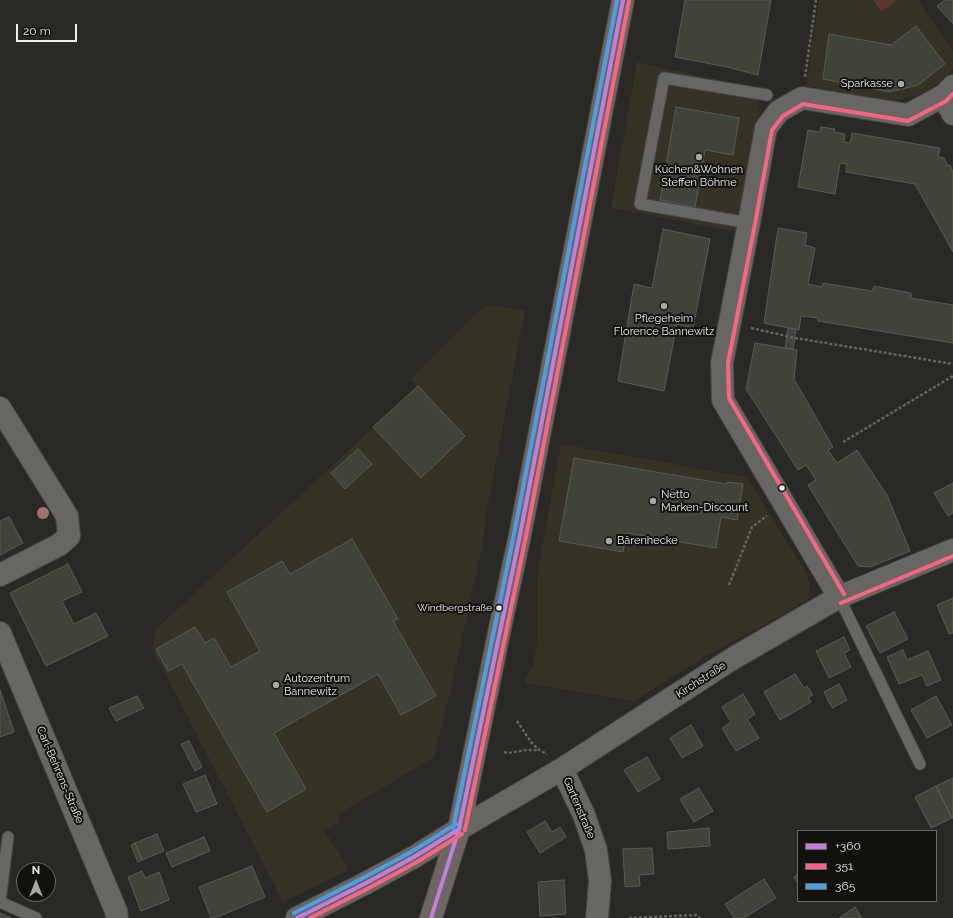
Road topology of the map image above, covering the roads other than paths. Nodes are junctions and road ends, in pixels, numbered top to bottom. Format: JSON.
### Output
{"nodes":[{"id":1,"x":623,"y":0,"type":"edge"},
{"id":2,"x":767,"y":95,"type":"dead end"},
{"id":3,"x":950,"y":99,"type":"edge"},
{"id":4,"x":750,"y":223,"type":"junction"},
{"id":5,"x":0,"y":408,"type":"edge"},
{"id":6,"x":953,"y":550,"type":"edge"},
{"id":7,"x":0,"y":575,"type":"edge"},
{"id":8,"x":839,"y":597,"type":"junction"},
{"id":9,"x":0,"y":633,"type":"edge"},
{"id":10,"x":920,"y":764,"type":"dead end"},
{"id":11,"x":562,"y":769,"type":"junction"},
{"id":12,"x":459,"y":829,"type":"junction"},
{"id":13,"x":8,"y":837,"type":"dead end"},
{"id":14,"x":36,"y":918,"type":"edge"},
{"id":15,"x":117,"y":918,"type":"edge"},
{"id":16,"x":297,"y":918,"type":"edge"},
{"id":17,"x":431,"y":918,"type":"edge"},
{"id":18,"x":598,"y":918,"type":"edge"}],
"edges":[{"from":1,"to":12,"type":"main road"},
{"from":2,"to":4,"type":"lane"},
{"from":3,"to":4,"type":"street"},
{"from":4,"to":8,"type":"street"},
{"from":5,"to":7,"type":"street"},
{"from":6,"to":8,"type":"street","name":"Kirchstraße"},
{"from":8,"to":10,"type":"lane"},
{"from":8,"to":11,"type":"street","name":"Kirchstraße"},
{"from":9,"to":15,"type":"street","name":"Carl-Behrens-Straße"},
{"from":11,"to":12,"type":"street","name":"Kirchstraße"},
{"from":11,"to":18,"type":"street","name":"Gartenstraße"},
{"from":12,"to":16,"type":"street"},
{"from":12,"to":17,"type":"main road"},
{"from":13,"to":14,"type":"lane"}]}
